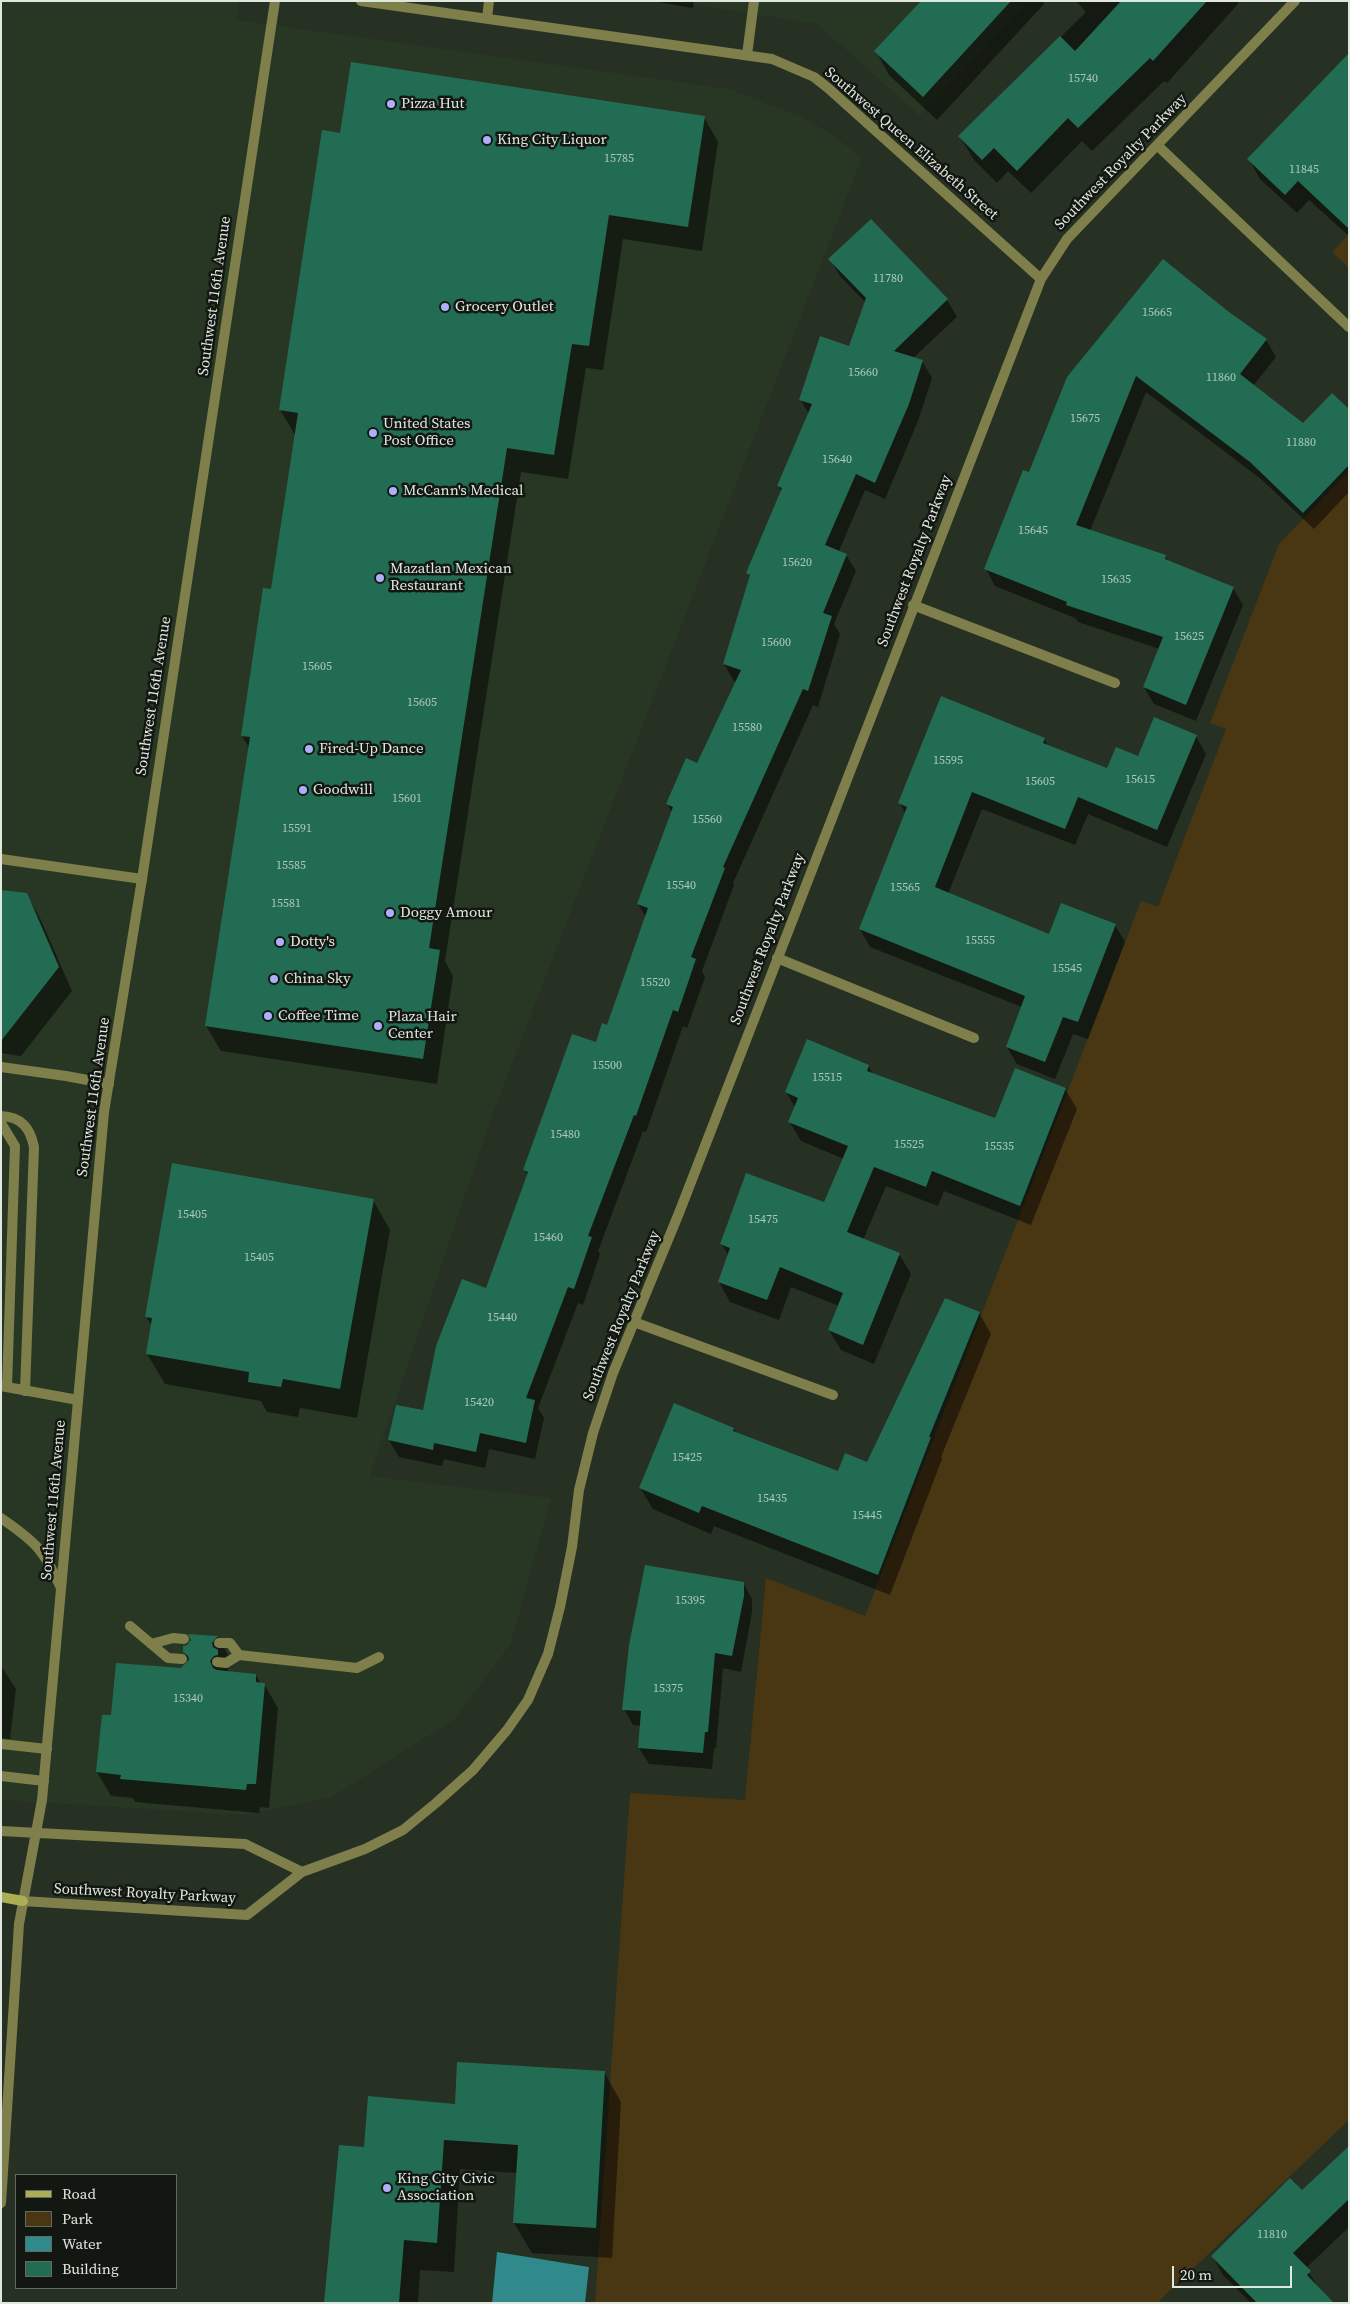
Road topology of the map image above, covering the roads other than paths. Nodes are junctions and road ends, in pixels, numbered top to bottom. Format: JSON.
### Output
{"nodes":[{"id":1,"x":275,"y":1,"type":"edge"},
{"id":2,"x":361,"y":1,"type":"edge"},
{"id":3,"x":489,"y":1,"type":"edge"},
{"id":4,"x":754,"y":1,"type":"edge"},
{"id":5,"x":1295,"y":1,"type":"edge"},
{"id":6,"x":487,"y":18,"type":"junction"},
{"id":7,"x":747,"y":55,"type":"junction"},
{"id":8,"x":1157,"y":145,"type":"junction"},
{"id":9,"x":1040,"y":279,"type":"junction"},
{"id":10,"x":1349,"y":327,"type":"edge"},
{"id":11,"x":913,"y":605,"type":"junction"},
{"id":12,"x":1115,"y":683,"type":"dead end"},
{"id":13,"x":1,"y":859,"type":"edge"},
{"id":14,"x":142,"y":879,"type":"junction"},
{"id":15,"x":776,"y":958,"type":"junction"},
{"id":16,"x":974,"y":1038,"type":"dead end"},
{"id":17,"x":1,"y":1067,"type":"edge"},
{"id":18,"x":109,"y":1084,"type":"junction"},
{"id":19,"x":1,"y":1116,"type":"edge"},
{"id":20,"x":1,"y":1123,"type":"edge"},
{"id":21,"x":634,"y":1322,"type":"junction"},
{"id":22,"x":4,"y":1387,"type":"edge"},
{"id":23,"x":25,"y":1390,"type":"junction"},
{"id":24,"x":833,"y":1396,"type":"dead end"},
{"id":25,"x":78,"y":1400,"type":"junction"},
{"id":26,"x":1,"y":1518,"type":"edge"},
{"id":27,"x":61,"y":1588,"type":"junction"},
{"id":28,"x":130,"y":1626,"type":"dead end"},
{"id":29,"x":184,"y":1639,"type":"dead end"},
{"id":30,"x":219,"y":1642,"type":"dead end"},
{"id":31,"x":151,"y":1644,"type":"junction"},
{"id":32,"x":239,"y":1655,"type":"junction"},
{"id":33,"x":379,"y":1657,"type":"dead end"},
{"id":34,"x":182,"y":1659,"type":"dead end"},
{"id":35,"x":217,"y":1662,"type":"dead end"},
{"id":36,"x":1,"y":1744,"type":"edge"},
{"id":37,"x":47,"y":1749,"type":"junction"},
{"id":38,"x":1,"y":1776,"type":"edge"},
{"id":39,"x":44,"y":1782,"type":"junction"},
{"id":40,"x":1,"y":1831,"type":"edge"},
{"id":41,"x":36,"y":1832,"type":"junction"},
{"id":42,"x":302,"y":1872,"type":"junction"},
{"id":43,"x":1,"y":1897,"type":"edge"},
{"id":44,"x":23,"y":1901,"type":"junction"},
{"id":45,"x":1,"y":2203,"type":"edge"}],
"edges":[{"from":1,"to":14,"type":"street","name":"Southwest 116th Avenue"},
{"from":2,"to":6,"type":"street","name":"Southwest Queen Elizabeth Street"},
{"from":3,"to":6,"type":"street"},
{"from":4,"to":7,"type":"street"},
{"from":5,"to":8,"type":"street","name":"Southwest Royalty Parkway"},
{"from":6,"to":7,"type":"street","name":"Southwest Queen Elizabeth Street"},
{"from":7,"to":9,"type":"street","name":"Southwest Queen Elizabeth Street"},
{"from":8,"to":9,"type":"street","name":"Southwest Royalty Parkway"},
{"from":8,"to":10,"type":"street"},
{"from":9,"to":11,"type":"street","name":"Southwest Royalty Parkway"},
{"from":11,"to":12,"type":"street"},
{"from":11,"to":15,"type":"street","name":"Southwest Royalty Parkway"},
{"from":13,"to":14,"type":"street"},
{"from":14,"to":18,"type":"street","name":"Southwest 116th Avenue"},
{"from":15,"to":16,"type":"street"},
{"from":15,"to":21,"type":"street","name":"Southwest Royalty Parkway"},
{"from":17,"to":18,"type":"street"},
{"from":18,"to":25,"type":"street","name":"Southwest 116th Avenue"},
{"from":19,"to":23,"type":"street"},
{"from":20,"to":22,"type":"street"},
{"from":21,"to":24,"type":"street"},
{"from":21,"to":42,"type":"street","name":"Southwest Royalty Parkway"},
{"from":22,"to":23,"type":"street"},
{"from":23,"to":25,"type":"street"},
{"from":25,"to":27,"type":"street","name":"Southwest 116th Avenue"},
{"from":26,"to":27,"type":"street"},
{"from":27,"to":37,"type":"street","name":"Southwest 116th Avenue"},
{"from":28,"to":31,"type":"street"},
{"from":29,"to":31,"type":"street"},
{"from":30,"to":32,"type":"street"},
{"from":31,"to":34,"type":"street"},
{"from":32,"to":33,"type":"street"},
{"from":32,"to":35,"type":"street"},
{"from":36,"to":37,"type":"street"},
{"from":37,"to":39,"type":"street","name":"Southwest 116th Avenue"},
{"from":38,"to":39,"type":"street"},
{"from":39,"to":41,"type":"street","name":"Southwest 116th Avenue"},
{"from":40,"to":41,"type":"street"},
{"from":41,"to":42,"type":"street"},
{"from":41,"to":44,"type":"street","name":"Southwest 116th Avenue"},
{"from":42,"to":44,"type":"street","name":"Southwest Royalty Parkway"},
{"from":43,"to":44,"type":"street","name":"Southwest Royalty Parkway"},
{"from":44,"to":45,"type":"street","name":"Southwest 116th Avenue"}]}
